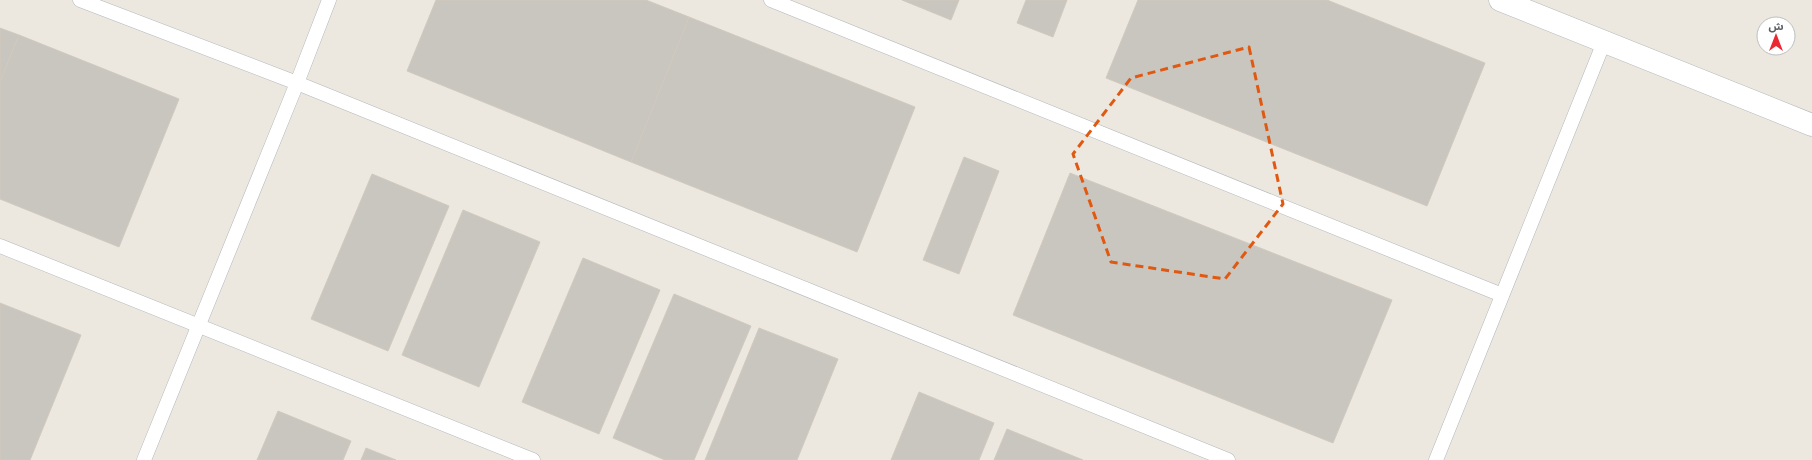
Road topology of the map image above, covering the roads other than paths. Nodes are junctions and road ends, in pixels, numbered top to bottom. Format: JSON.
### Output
{"nodes":[{"id":1,"x":80,"y":0,"type":"edge"},
{"id":2,"x":329,"y":0,"type":"edge"},
{"id":3,"x":771,"y":0,"type":"edge"},
{"id":4,"x":1500,"y":0,"type":"edge"},
{"id":5,"x":1604,"y":42,"type":"junction"},
{"id":6,"x":297,"y":83,"type":"junction"},
{"id":7,"x":1812,"y":125,"type":"edge"},
{"id":8,"x":0,"y":246,"type":"edge"},
{"id":9,"x":1502,"y":295,"type":"junction"},
{"id":10,"x":200,"y":325,"type":"junction"},
{"id":11,"x":144,"y":460,"type":"edge"},
{"id":12,"x":533,"y":460,"type":"edge"},
{"id":13,"x":1228,"y":460,"type":"edge"},
{"id":14,"x":1436,"y":460,"type":"edge"}],
"edges":[{"from":1,"to":6,"type":"lane"},
{"from":2,"to":6,"type":"lane"},
{"from":3,"to":9,"type":"lane"},
{"from":4,"to":5,"type":"street"},
{"from":5,"to":7,"type":"street"},
{"from":5,"to":9,"type":"lane"},
{"from":6,"to":10,"type":"lane"},
{"from":6,"to":13,"type":"lane"},
{"from":8,"to":10,"type":"lane"},
{"from":9,"to":14,"type":"lane"},
{"from":10,"to":11,"type":"lane"},
{"from":10,"to":12,"type":"lane"}]}
